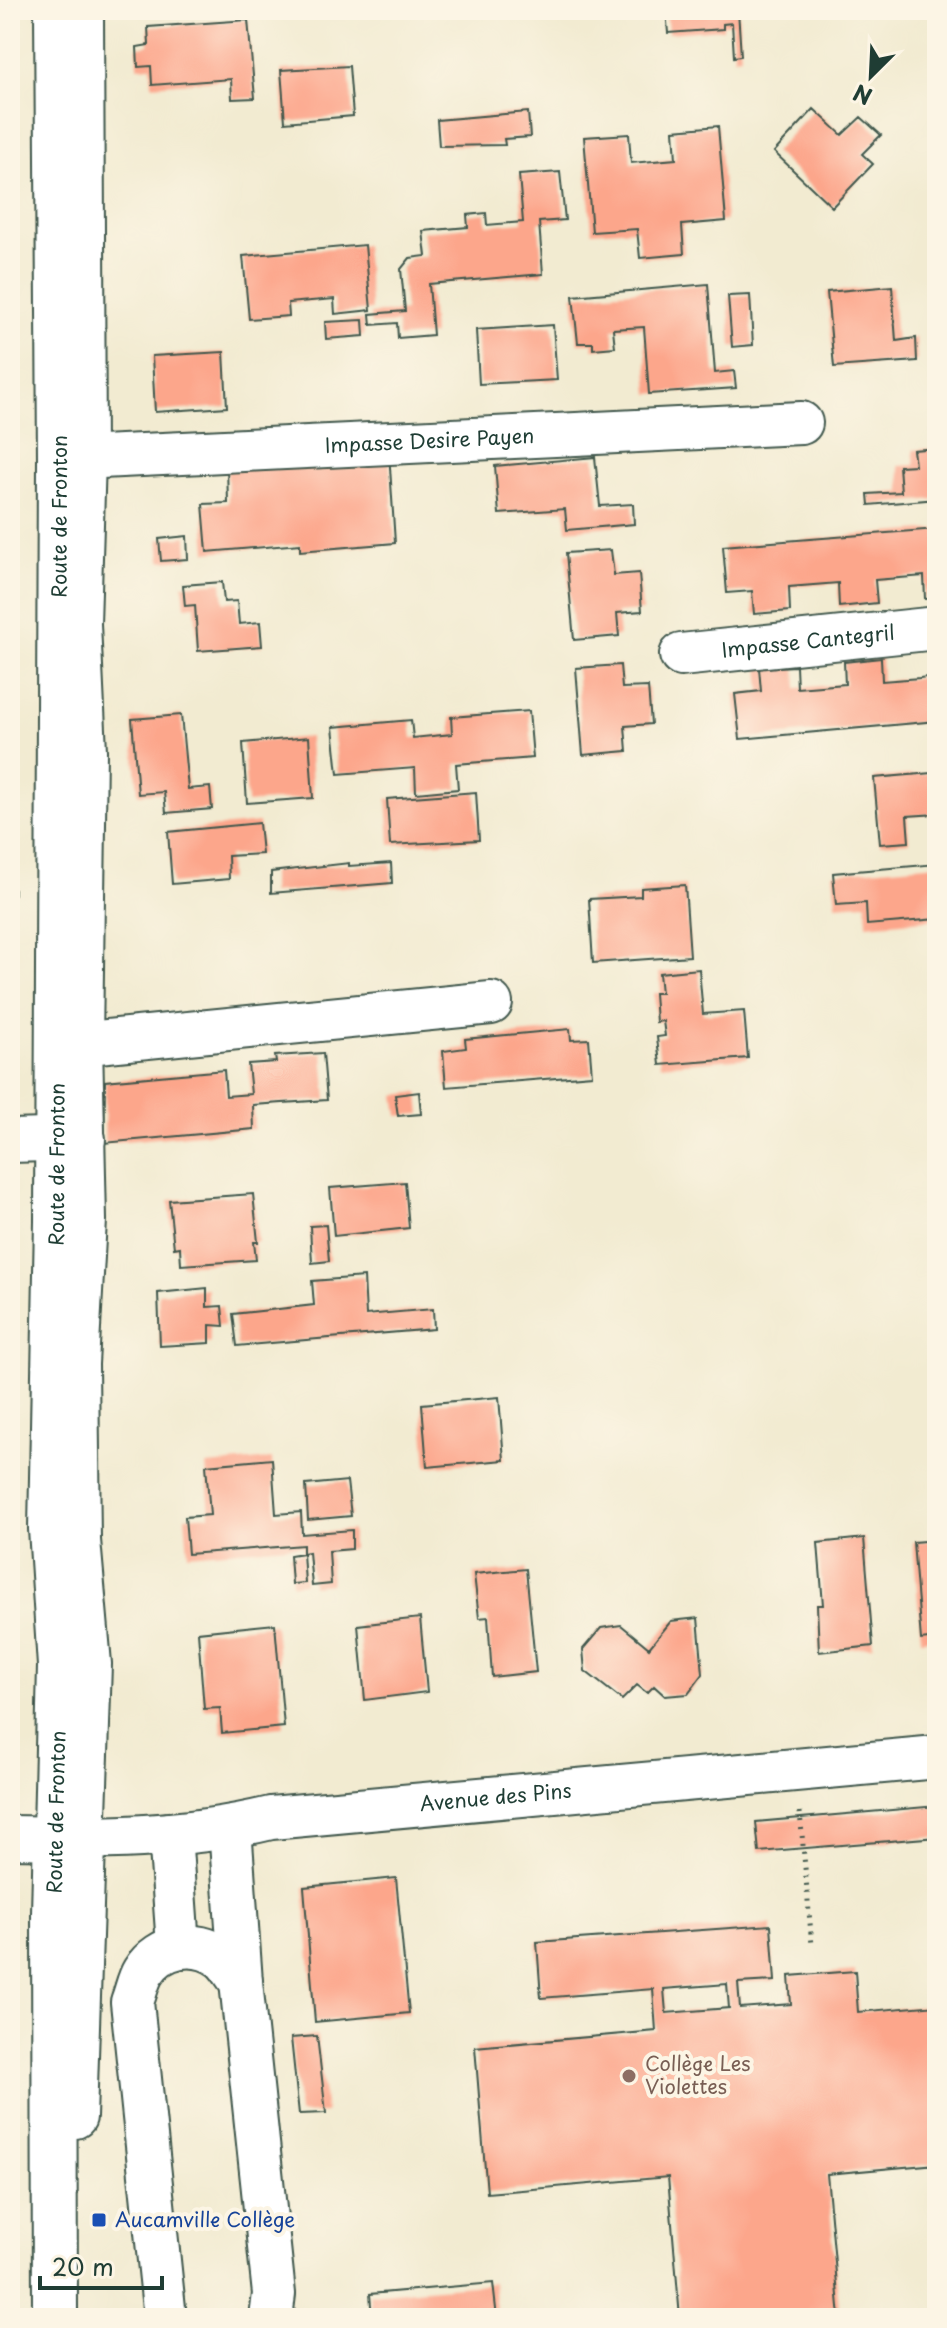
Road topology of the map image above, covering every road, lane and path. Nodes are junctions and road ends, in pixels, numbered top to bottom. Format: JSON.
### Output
{"nodes":[{"id":1,"x":57,"y":10,"type":"edge"},
{"id":2,"x":82,"y":10,"type":"edge"},
{"id":3,"x":801,"y":423,"type":"dead end"},
{"id":4,"x":72,"y":459,"type":"junction"},
{"id":5,"x":937,"y":628,"type":"edge"},
{"id":6,"x":681,"y":655,"type":"dead end"},
{"id":7,"x":491,"y":1003,"type":"dead end"},
{"id":8,"x":69,"y":1044,"type":"junction"},
{"id":9,"x":70,"y":1139,"type":"junction"},
{"id":10,"x":10,"y":1141,"type":"edge"},
{"id":11,"x":937,"y":1757,"type":"edge"},
{"id":12,"x":801,"y":1818,"type":"dead end"},
{"id":13,"x":230,"y":1828,"type":"junction"},
{"id":14,"x":170,"y":1834,"type":"junction"},
{"id":15,"x":10,"y":1837,"type":"edge"},
{"id":16,"x":69,"y":1838,"type":"junction"},
{"id":17,"x":812,"y":1945,"type":"dead end"},
{"id":18,"x":178,"y":1946,"type":"junction"},
{"id":19,"x":241,"y":1982,"type":"junction"},
{"id":20,"x":55,"y":2318,"type":"edge"},
{"id":21,"x":72,"y":2318,"type":"edge"},
{"id":22,"x":165,"y":2318,"type":"edge"},
{"id":23,"x":271,"y":2318,"type":"edge"}],
"edges":[{"from":1,"to":4,"type":"main road","name":"Route de Fronton"},
{"from":2,"to":4,"type":"street"},
{"from":3,"to":4,"type":"street","name":"Impasse Desire Payen"},
{"from":4,"to":8,"type":"main road","name":"Route de Fronton"},
{"from":5,"to":6,"type":"street","name":"Impasse Cantegril"},
{"from":7,"to":8,"type":"street"},
{"from":8,"to":9,"type":"main road","name":"Route de Fronton"},
{"from":9,"to":10,"type":"street"},
{"from":9,"to":16,"type":"main road","name":"Route de Fronton"},
{"from":11,"to":13,"type":"street","name":"Avenue des Pins"},
{"from":12,"to":17,"type":"path"},
{"from":13,"to":14,"type":"street","name":"Avenue des Pins"},
{"from":13,"to":19,"type":"street"},
{"from":14,"to":16,"type":"street","name":"Avenue des Pins"},
{"from":14,"to":18,"type":"street"},
{"from":15,"to":16,"type":"street","name":"Avenue des Pins"},
{"from":16,"to":20,"type":"main road","name":"Route de Fronton"},
{"from":16,"to":21,"type":"street"},
{"from":18,"to":19,"type":"street"},
{"from":18,"to":22,"type":"street"},
{"from":19,"to":23,"type":"street"}]}
